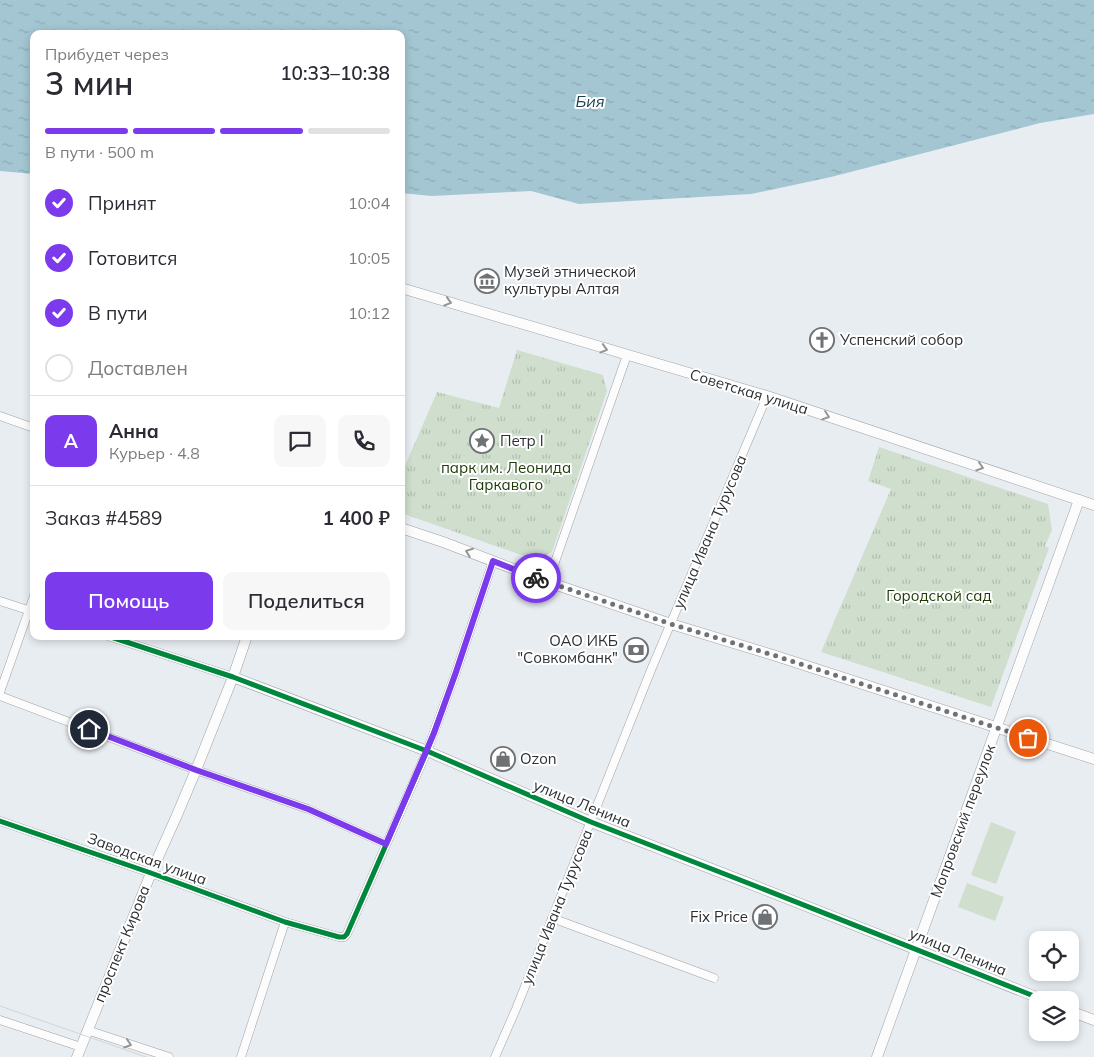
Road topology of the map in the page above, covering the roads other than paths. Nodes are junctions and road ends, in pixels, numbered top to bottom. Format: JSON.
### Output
{"nodes":[{"id":1,"x":405,"y":289,"type":"edge"},
{"id":2,"x":627,"y":355,"type":"junction"},
{"id":3,"x":767,"y":396,"type":"junction"},
{"id":4,"x":0,"y":416,"type":"edge"},
{"id":5,"x":30,"y":427,"type":"edge"},
{"id":6,"x":1079,"y":500,"type":"junction"},
{"id":7,"x":1094,"y":505,"type":"edge"},
{"id":8,"x":405,"y":529,"type":"edge"},
{"id":9,"x":493,"y":561,"type":"junction"},
{"id":10,"x":548,"y":582,"type":"junction"},
{"id":11,"x":0,"y":601,"type":"edge"},
{"id":12,"x":30,"y":611,"type":"edge"},
{"id":13,"x":30,"y":614,"type":"edge"},
{"id":14,"x":671,"y":624,"type":"junction"},
{"id":15,"x":120,"y":640,"type":"edge"},
{"id":16,"x":246,"y":640,"type":"edge"},
{"id":17,"x":233,"y":677,"type":"junction"},
{"id":18,"x":0,"y":694,"type":"edge"},
{"id":19,"x":997,"y":728,"type":"junction"},
{"id":20,"x":426,"y":752,"type":"junction"},
{"id":21,"x":1094,"y":759,"type":"edge"},
{"id":22,"x":196,"y":770,"type":"junction"},
{"id":23,"x":0,"y":821,"type":"edge"},
{"id":24,"x":591,"y":822,"type":"junction"},
{"id":25,"x":386,"y":844,"type":"junction"},
{"id":26,"x":151,"y":873,"type":"junction"},
{"id":27,"x":552,"y":918,"type":"junction"},
{"id":28,"x":285,"y":922,"type":"junction"},
{"id":29,"x":916,"y":949,"type":"junction"},
{"id":30,"x":714,"y":978,"type":"dead end"},
{"id":31,"x":1029,"y":994,"type":"edge"},
{"id":32,"x":1079,"y":1014,"type":"edge"},
{"id":33,"x":0,"y":1020,"type":"edge"},
{"id":34,"x":1094,"y":1020,"type":"edge"},
{"id":35,"x":87,"y":1030,"type":"junction"},
{"id":36,"x":79,"y":1052,"type":"edge"},
{"id":37,"x":169,"y":1057,"type":"edge"},
{"id":38,"x":241,"y":1057,"type":"edge"},
{"id":39,"x":495,"y":1057,"type":"edge"},
{"id":40,"x":876,"y":1057,"type":"edge"}],
"edges":[{"from":1,"to":2,"type":"street","name":"Советская улица","one_way":true},
{"from":2,"to":3,"type":"street","name":"Советская улица"},
{"from":2,"to":10,"type":"street"},
{"from":3,"to":6,"type":"street","name":"Советская улица","one_way":true},
{"from":3,"to":14,"type":"street","name":"улица Ивана Турусова"},
{"from":4,"to":5,"type":"street"},
{"from":6,"to":7,"type":"street","name":"Советская улица"},
{"from":6,"to":19,"type":"street","name":"Мопровский переулок"},
{"from":9,"to":8,"type":"street","one_way":true},
{"from":9,"to":10,"type":"street"},
{"from":9,"to":20,"type":"street"},
{"from":10,"to":14,"type":"street"},
{"from":11,"to":12,"type":"street"},
{"from":13,"to":18,"type":"street"},
{"from":14,"to":19,"type":"street"},
{"from":14,"to":24,"type":"street","name":"улица Ивана Турусова"},
{"from":15,"to":17,"type":"street","name":"улица Ленина"},
{"from":16,"to":17,"type":"street","name":"проспект Кирова"},
{"from":17,"to":20,"type":"street","name":"улица Ленина"},
{"from":17,"to":22,"type":"street","name":"проспект Кирова"},
{"from":18,"to":22,"type":"street"},
{"from":19,"to":21,"type":"street"},
{"from":19,"to":29,"type":"street","name":"Мопровский переулок"},
{"from":20,"to":24,"type":"street","name":"улица Ленина"},
{"from":20,"to":25,"type":"street"},
{"from":22,"to":25,"type":"street"},
{"from":22,"to":26,"type":"street","name":"проспект Кирова"},
{"from":23,"to":26,"type":"street","name":"Заводская улица"},
{"from":24,"to":27,"type":"street","name":"улица Ивана Турусова"},
{"from":24,"to":29,"type":"street","name":"улица Ленина"},
{"from":25,"to":28,"type":"street","name":"Заводская улица"},
{"from":26,"to":28,"type":"street","name":"Заводская улица"},
{"from":26,"to":35,"type":"street","name":"проспект Кирова"},
{"from":27,"to":30,"type":"street"},
{"from":27,"to":39,"type":"street","name":"улица Ивана Турусова"},
{"from":28,"to":38,"type":"street"},
{"from":29,"to":31,"type":"street","name":"улица Ленина"},
{"from":29,"to":40,"type":"street","name":"Мопровский переулок"},
{"from":32,"to":34,"type":"street"},
{"from":33,"to":36,"type":"street"},
{"from":35,"to":36,"type":"street","name":"проспект Кирова"},
{"from":35,"to":37,"type":"street","one_way":true}]}
